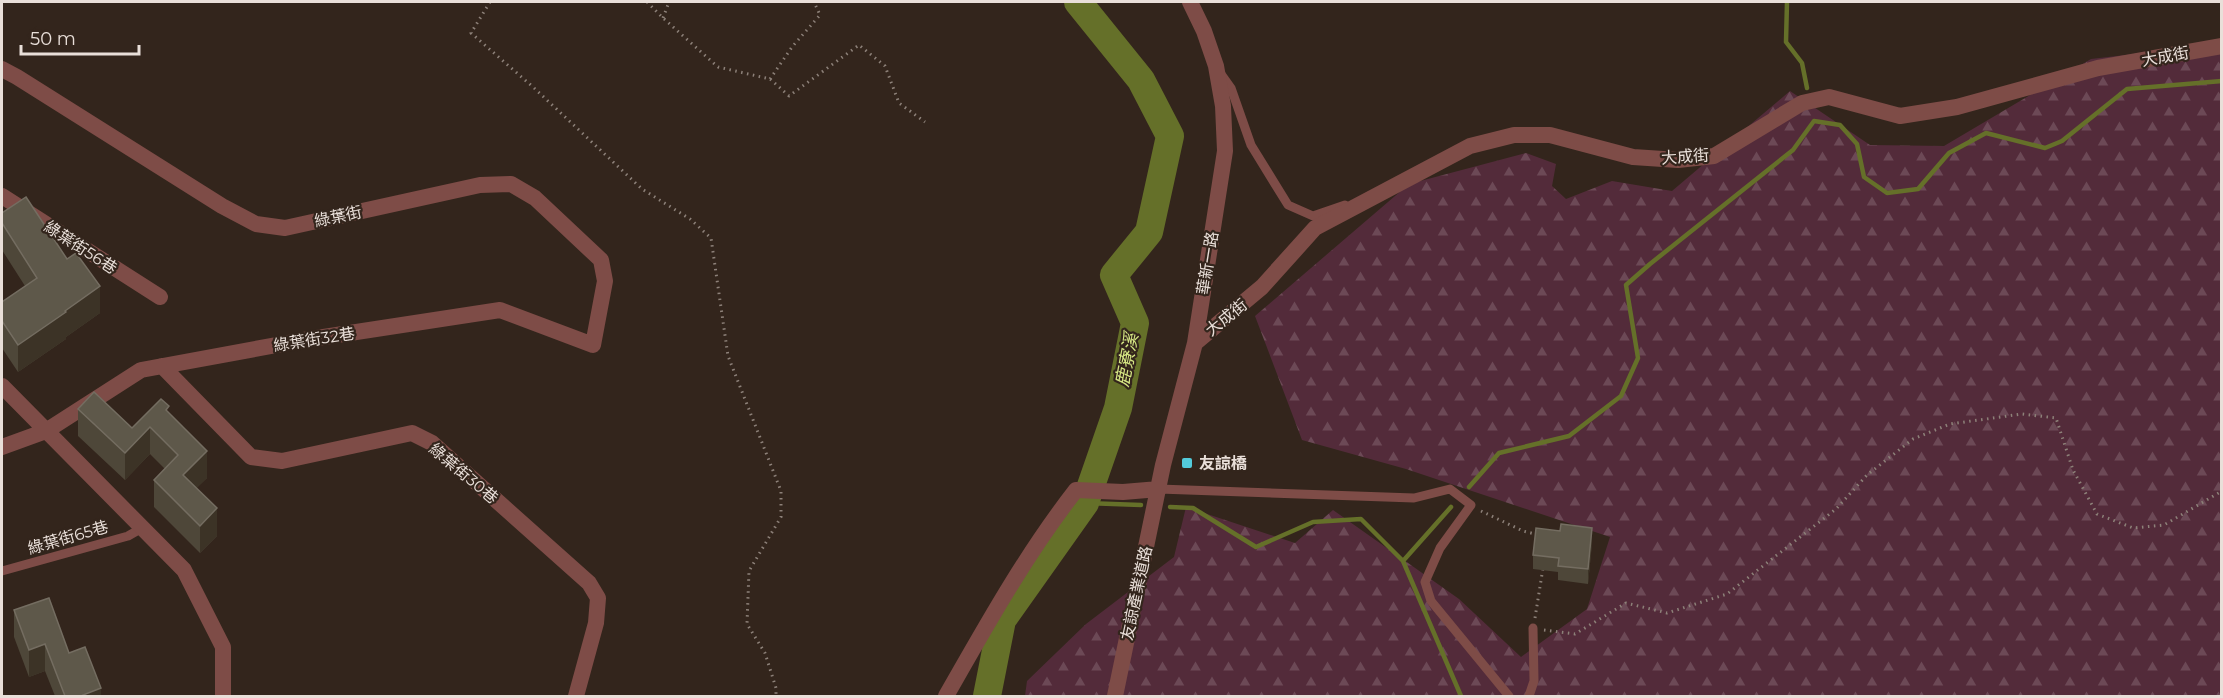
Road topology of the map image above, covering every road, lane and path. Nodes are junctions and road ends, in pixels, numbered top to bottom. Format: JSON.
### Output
{"nodes":[{"id":1,"x":490,"y":2,"type":"edge"},
{"id":2,"x":647,"y":2,"type":"edge"},
{"id":3,"x":669,"y":2,"type":"edge"},
{"id":4,"x":814,"y":2,"type":"edge"},
{"id":5,"x":1190,"y":2,"type":"edge"},
{"id":6,"x":663,"y":18,"type":"junction"},
{"id":7,"x":2222,"y":46,"type":"edge"},
{"id":8,"x":1216,"y":66,"type":"junction"},
{"id":9,"x":2,"y":69,"type":"edge"},
{"id":10,"x":770,"y":79,"type":"junction"},
{"id":11,"x":925,"y":122,"type":"dead end"},
{"id":12,"x":1392,"y":188,"type":"junction"},
{"id":13,"x":2,"y":196,"type":"edge"},
{"id":14,"x":160,"y":297,"type":"dead end"},
{"id":15,"x":1195,"y":343,"type":"junction"},
{"id":16,"x":593,"y":345,"type":"joint"},
{"id":17,"x":162,"y":366,"type":"junction"},
{"id":18,"x":2,"y":386,"type":"edge"},
{"id":19,"x":46,"y":431,"type":"junction"},
{"id":20,"x":2,"y":447,"type":"edge"},
{"id":21,"x":1159,"y":489,"type":"junction"},
{"id":22,"x":2222,"y":490,"type":"edge"},
{"id":23,"x":1471,"y":505,"type":"junction"},
{"id":24,"x":142,"y":528,"type":"junction"},
{"id":25,"x":1547,"y":537,"type":"edge"},
{"id":26,"x":1544,"y":560,"type":"edge"},
{"id":27,"x":2,"y":571,"type":"edge"},
{"id":28,"x":1533,"y":628,"type":"junction"},
{"id":29,"x":223,"y":696,"type":"edge"},
{"id":30,"x":576,"y":696,"type":"edge"},
{"id":31,"x":776,"y":696,"type":"edge"},
{"id":32,"x":946,"y":696,"type":"edge"},
{"id":33,"x":1115,"y":696,"type":"edge"},
{"id":34,"x":1509,"y":696,"type":"edge"},
{"id":35,"x":1529,"y":696,"type":"edge"}],
"edges":[{"from":1,"to":31,"type":"path"},
{"from":2,"to":6,"type":"path"},
{"from":3,"to":6,"type":"path"},
{"from":4,"to":10,"type":"path"},
{"from":5,"to":8,"type":"street","name":"華新一路"},
{"from":6,"to":10,"type":"path"},
{"from":7,"to":12,"type":"street","name":"大成街"},
{"from":8,"to":12,"type":"lane"},
{"from":8,"to":15,"type":"street","name":"華新一路"},
{"from":9,"to":16,"type":"street","name":"綠葉街"},
{"from":10,"to":11,"type":"path"},
{"from":12,"to":15,"type":"street","name":"大成街"},
{"from":13,"to":14,"type":"street","name":"綠葉街56巷"},
{"from":15,"to":21,"type":"street","name":"華新一路"},
{"from":16,"to":17,"type":"street","name":"綠葉街32巷"},
{"from":17,"to":19,"type":"street","name":"綠葉街32巷"},
{"from":17,"to":30,"type":"street","name":"綠葉街30巷"},
{"from":18,"to":19,"type":"street"},
{"from":19,"to":20,"type":"street","name":"綠葉街32巷"},
{"from":19,"to":24,"type":"street"},
{"from":21,"to":23,"type":"lane"},
{"from":21,"to":32,"type":"street"},
{"from":21,"to":33,"type":"street","name":"友諒產業道路"},
{"from":22,"to":28,"type":"path"},
{"from":23,"to":25,"type":"path"},
{"from":23,"to":34,"type":"lane"},
{"from":24,"to":27,"type":"lane","name":"綠葉街65巷"},
{"from":24,"to":29,"type":"street"},
{"from":26,"to":28,"type":"path"},
{"from":28,"to":35,"type":"lane"}]}
